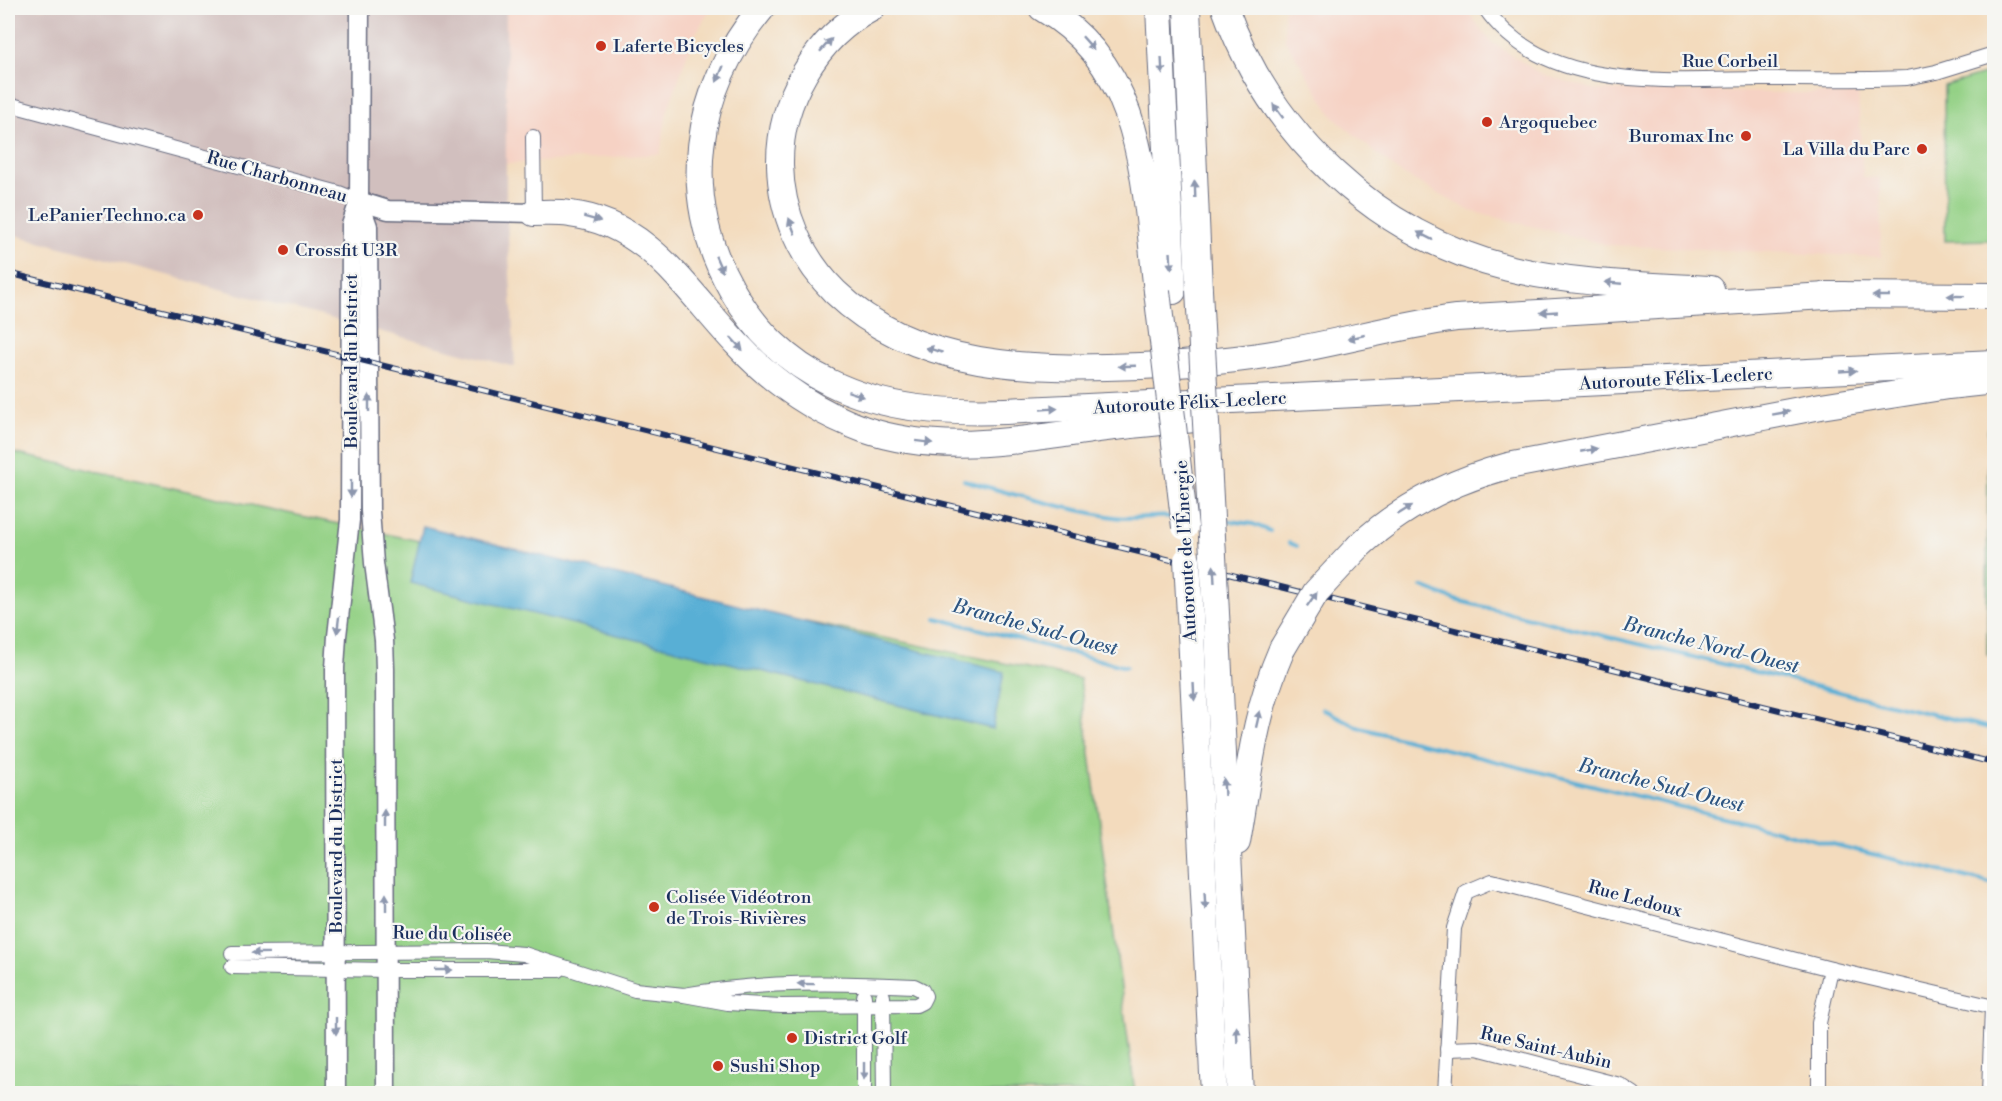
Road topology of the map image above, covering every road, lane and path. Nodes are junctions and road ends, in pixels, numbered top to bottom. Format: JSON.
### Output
{"nodes":[{"id":1,"x":360,"y":8,"type":"edge"},
{"id":2,"x":762,"y":8,"type":"edge"},
{"id":3,"x":872,"y":8,"type":"edge"},
{"id":4,"x":1042,"y":8,"type":"edge"},
{"id":5,"x":1159,"y":8,"type":"edge"},
{"id":6,"x":1187,"y":8,"type":"edge"},
{"id":7,"x":1225,"y":8,"type":"edge"},
{"id":8,"x":1485,"y":8,"type":"edge"},
{"id":9,"x":1995,"y":54,"type":"edge"},
{"id":10,"x":8,"y":104,"type":"edge"},
{"id":11,"x":534,"y":137,"type":"dead end"},
{"id":12,"x":359,"y":201,"type":"junction"},
{"id":13,"x":534,"y":213,"type":"junction"},
{"id":14,"x":1165,"y":291,"type":"junction"},
{"id":15,"x":1843,"y":295,"type":"junction"},
{"id":16,"x":1995,"y":296,"type":"edge"},
{"id":17,"x":1995,"y":363,"type":"edge"},
{"id":18,"x":1995,"y":381,"type":"edge"},
{"id":19,"x":1617,"y":382,"type":"junction"},
{"id":20,"x":1229,"y":887,"type":"junction"},
{"id":21,"x":386,"y":952,"type":"junction"},
{"id":22,"x":232,"y":960,"type":"dead end"},
{"id":23,"x":336,"y":960,"type":"junction"},
{"id":24,"x":1831,"y":969,"type":"junction"},
{"id":25,"x":386,"y":970,"type":"junction"},
{"id":26,"x":573,"y":970,"type":"junction"},
{"id":27,"x":865,"y":985,"type":"junction"},
{"id":28,"x":884,"y":985,"type":"junction"},
{"id":29,"x":684,"y":995,"type":"junction"},
{"id":30,"x":883,"y":1005,"type":"junction"},
{"id":31,"x":864,"y":1006,"type":"junction"},
{"id":32,"x":1993,"y":1007,"type":"edge"},
{"id":33,"x":1447,"y":1049,"type":"junction"},
{"id":34,"x":336,"y":1094,"type":"edge"},
{"id":35,"x":386,"y":1094,"type":"edge"},
{"id":36,"x":864,"y":1094,"type":"edge"},
{"id":37,"x":884,"y":1094,"type":"edge"},
{"id":38,"x":1214,"y":1094,"type":"edge"},
{"id":39,"x":1240,"y":1094,"type":"edge"},
{"id":40,"x":1445,"y":1094,"type":"edge"},
{"id":41,"x":1634,"y":1094,"type":"edge"},
{"id":42,"x":1819,"y":1094,"type":"edge"},
{"id":43,"x":1989,"y":1094,"type":"edge"}],
"edges":[{"from":1,"to":12,"type":"street","name":"Rue Charbonneau"},
{"from":2,"to":19,"type":"highway","name":"Autoroute Félix-Leclerc","one_way":true},
{"from":15,"to":3,"type":"highway","one_way":true},
{"from":4,"to":14,"type":"highway","one_way":true},
{"from":5,"to":14,"type":"highway","one_way":true},
{"from":20,"to":6,"type":"highway","name":"Autoroute de l'Énergie","one_way":true,"bridge":true},
{"from":15,"to":7,"type":"highway","one_way":true},
{"from":8,"to":9,"type":"street","name":"Rue Corbeil"},
{"from":10,"to":12,"type":"street","name":"Rue Charbonneau"},
{"from":11,"to":13,"type":"street"},
{"from":12,"to":13,"type":"street"},
{"from":21,"to":12,"type":"street","name":"Boulevard du District","one_way":true},
{"from":12,"to":23,"type":"street","name":"Boulevard du District","one_way":true},
{"from":13,"to":19,"type":"highway","one_way":true},
{"from":14,"to":38,"type":"highway","name":"Autoroute de l'Énergie","one_way":true,"bridge":true},
{"from":16,"to":15,"type":"highway","one_way":true},
{"from":19,"to":17,"type":"highway","name":"Autoroute Félix-Leclerc","one_way":true},
{"from":20,"to":18,"type":"highway","one_way":true,"bridge":true},
{"from":39,"to":20,"type":"highway","name":"Autoroute de l'Énergie","one_way":true},
{"from":21,"to":23,"type":"street","name":"Rue du Colisée"},
{"from":21,"to":25,"type":"street","name":"Boulevard du District"},
{"from":21,"to":26,"type":"street","name":"Rue du Colisée"},
{"from":22,"to":23,"type":"street"},
{"from":23,"to":25,"type":"street","name":"Rue du Colisée"},
{"from":23,"to":34,"type":"street","name":"Boulevard du District","one_way":true},
{"from":24,"to":32,"type":"street","name":"Rue Ledoux"},
{"from":24,"to":33,"type":"street","name":"Rue Ledoux"},
{"from":24,"to":42,"type":"street"},
{"from":25,"to":26,"type":"street","name":"Rue du Colisée","one_way":true},
{"from":25,"to":35,"type":"street","name":"Boulevard du District"},
{"from":26,"to":29,"type":"street","name":"Rue du Colisée"},
{"from":27,"to":28,"type":"street","name":"Rue du Colisée"},
{"from":27,"to":29,"type":"street","name":"Rue du Colisée","one_way":true},
{"from":27,"to":31,"type":"street"},
{"from":28,"to":30,"type":"street"},
{"from":28,"to":30,"type":"street","name":"Rue du Colisée"},
{"from":29,"to":31,"type":"street","name":"Rue du Colisée"},
{"from":30,"to":31,"type":"street","name":"Rue du Colisée"},
{"from":30,"to":37,"type":"street"},
{"from":31,"to":36,"type":"street","one_way":true},
{"from":32,"to":43,"type":"street"},
{"from":33,"to":40,"type":"street","name":"Rue Ledoux"},
{"from":33,"to":41,"type":"street","name":"Rue Saint-Aubin"}]}
